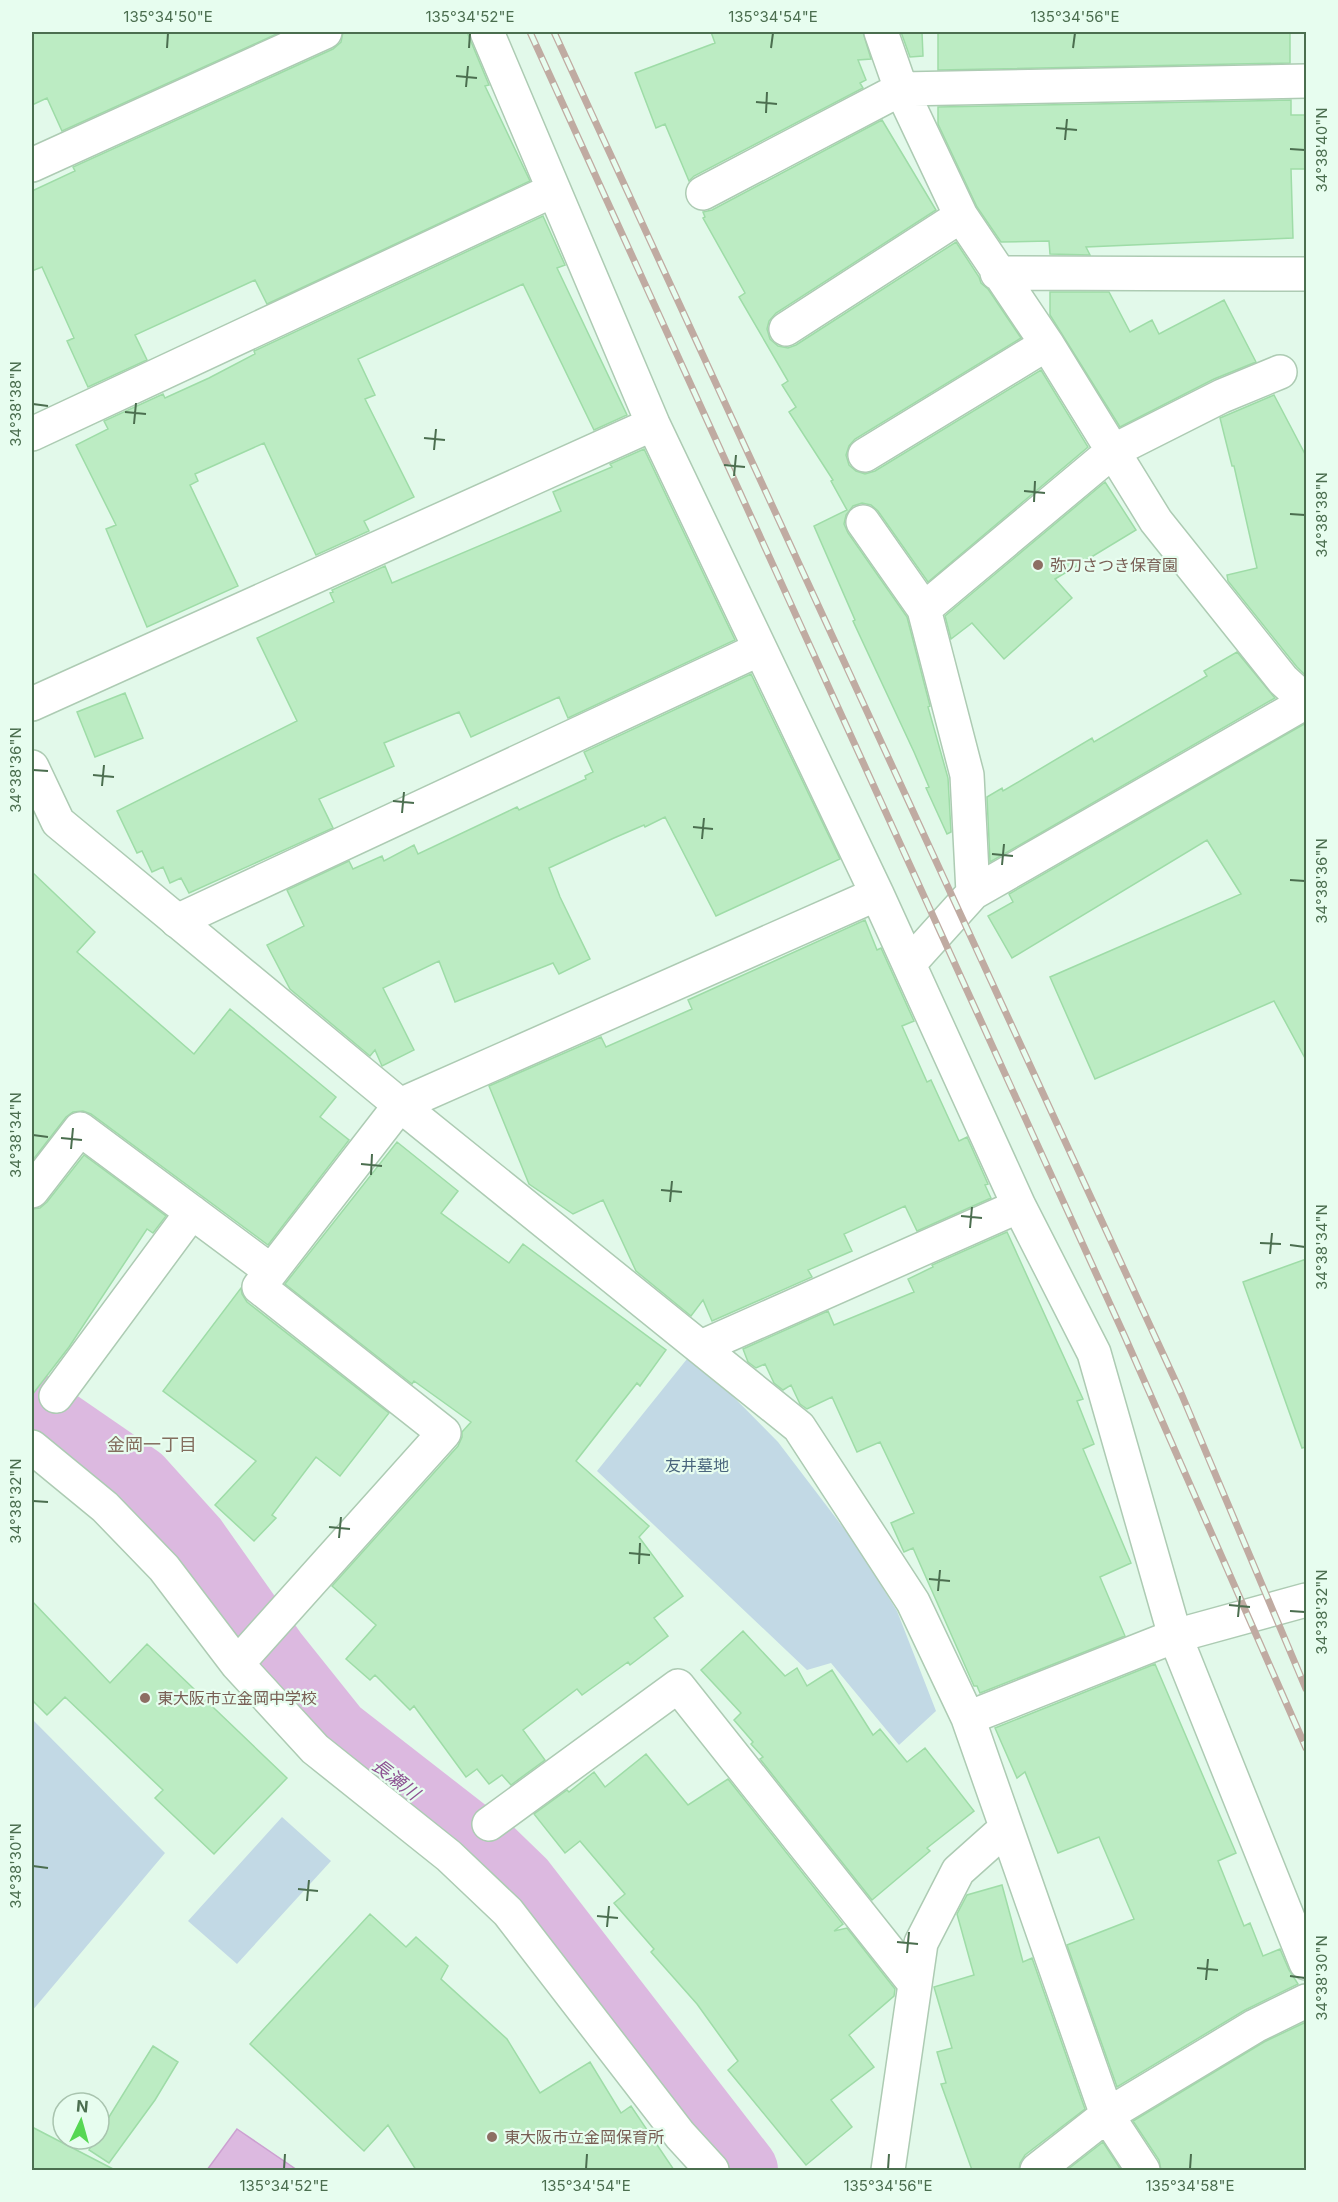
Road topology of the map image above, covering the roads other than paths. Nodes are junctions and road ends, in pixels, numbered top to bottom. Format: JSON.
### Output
{"nodes":[{"id":1,"x":325,"y":32,"type":"edge"},
{"id":2,"x":487,"y":32,"type":"edge"},
{"id":3,"x":880,"y":32,"type":"edge"},
{"id":4,"x":1306,"y":81,"type":"edge"},
{"id":5,"x":901,"y":89,"type":"junction"},
{"id":6,"x":32,"y":165,"type":"edge"},
{"id":7,"x":554,"y":190,"type":"junction"},
{"id":8,"x":703,"y":193,"type":"dead end"},
{"id":9,"x":961,"y":216,"type":"junction"},
{"id":10,"x":997,"y":273,"type":"junction"},
{"id":11,"x":1306,"y":273,"type":"edge"},
{"id":12,"x":786,"y":328,"type":"dead end"},
{"id":13,"x":1047,"y":344,"type":"junction"},
{"id":14,"x":1280,"y":372,"type":"dead end"},
{"id":15,"x":653,"y":424,"type":"junction"},
{"id":16,"x":32,"y":434,"type":"edge"},
{"id":17,"x":1113,"y":451,"type":"junction"},
{"id":18,"x":865,"y":455,"type":"dead end"},
{"id":19,"x":863,"y":522,"type":"dead end"},
{"id":20,"x":924,"y":609,"type":"junction"},
{"id":21,"x":760,"y":649,"type":"junction"},
{"id":22,"x":1306,"y":702,"type":"edge"},
{"id":23,"x":32,"y":704,"type":"edge"},
{"id":24,"x":32,"y":768,"type":"edge"},
{"id":25,"x":973,"y":893,"type":"junction"},
{"id":26,"x":878,"y":894,"type":"junction"},
{"id":27,"x":177,"y":921,"type":"junction"},
{"id":28,"x":909,"y":964,"type":"junction"},
{"id":29,"x":400,"y":1105,"type":"junction"},
{"id":30,"x":32,"y":1191,"type":"edge"},
{"id":31,"x":1019,"y":1206,"type":"junction"},
{"id":32,"x":192,"y":1212,"type":"junction"},
{"id":33,"x":271,"y":1271,"type":"junction"},
{"id":34,"x":701,"y":1347,"type":"junction"},
{"id":35,"x":56,"y":1396,"type":"dead end"},
{"id":36,"x":32,"y":1447,"type":"edge"},
{"id":37,"x":1306,"y":1600,"type":"edge"},
{"id":38,"x":1175,"y":1636,"type":"junction"},
{"id":39,"x":254,"y":1646,"type":"junction"},
{"id":40,"x":968,"y":1718,"type":"junction"},
{"id":41,"x":489,"y":1824,"type":"dead end"},
{"id":42,"x":1005,"y":1829,"type":"junction"},
{"id":43,"x":1306,"y":1963,"type":"edge"},
{"id":44,"x":915,"y":1984,"type":"junction"},
{"id":45,"x":1306,"y":2001,"type":"edge"},
{"id":46,"x":1107,"y":2115,"type":"junction"},
{"id":47,"x":712,"y":2170,"type":"edge"},
{"id":48,"x":888,"y":2170,"type":"edge"},
{"id":49,"x":1037,"y":2170,"type":"edge"},
{"id":50,"x":1143,"y":2170,"type":"edge"}],
"edges":[{"from":1,"to":6,"type":"street"},
{"from":2,"to":7,"type":"street"},
{"from":3,"to":5,"type":"street"},
{"from":4,"to":5,"type":"street"},
{"from":5,"to":8,"type":"street"},
{"from":5,"to":9,"type":"street"},
{"from":7,"to":15,"type":"street"},
{"from":7,"to":16,"type":"street"},
{"from":9,"to":10,"type":"street"},
{"from":9,"to":12,"type":"street"},
{"from":10,"to":11,"type":"street"},
{"from":10,"to":13,"type":"street"},
{"from":13,"to":17,"type":"street"},
{"from":13,"to":18,"type":"street"},
{"from":14,"to":17,"type":"street"},
{"from":15,"to":21,"type":"street"},
{"from":15,"to":23,"type":"street"},
{"from":17,"to":20,"type":"street"},
{"from":17,"to":22,"type":"street"},
{"from":19,"to":20,"type":"street"},
{"from":20,"to":25,"type":"street"},
{"from":21,"to":26,"type":"street"},
{"from":21,"to":27,"type":"street"},
{"from":22,"to":25,"type":"street"},
{"from":24,"to":27,"type":"street"},
{"from":25,"to":28,"type":"street"},
{"from":26,"to":28,"type":"street"},
{"from":26,"to":29,"type":"street"},
{"from":27,"to":29,"type":"street"},
{"from":28,"to":31,"type":"street"},
{"from":29,"to":33,"type":"street"},
{"from":29,"to":34,"type":"street"},
{"from":30,"to":32,"type":"street"},
{"from":31,"to":34,"type":"street"},
{"from":31,"to":38,"type":"street"},
{"from":32,"to":33,"type":"street"},
{"from":32,"to":35,"type":"street"},
{"from":33,"to":39,"type":"street"},
{"from":34,"to":40,"type":"street"},
{"from":36,"to":39,"type":"street"},
{"from":37,"to":38,"type":"street"},
{"from":38,"to":40,"type":"street"},
{"from":38,"to":43,"type":"street"},
{"from":39,"to":47,"type":"street"},
{"from":40,"to":42,"type":"street"},
{"from":41,"to":44,"type":"street"},
{"from":42,"to":44,"type":"street"},
{"from":42,"to":46,"type":"street"},
{"from":44,"to":48,"type":"street"},
{"from":45,"to":46,"type":"street"},
{"from":46,"to":49,"type":"street"},
{"from":46,"to":50,"type":"street"}]}
